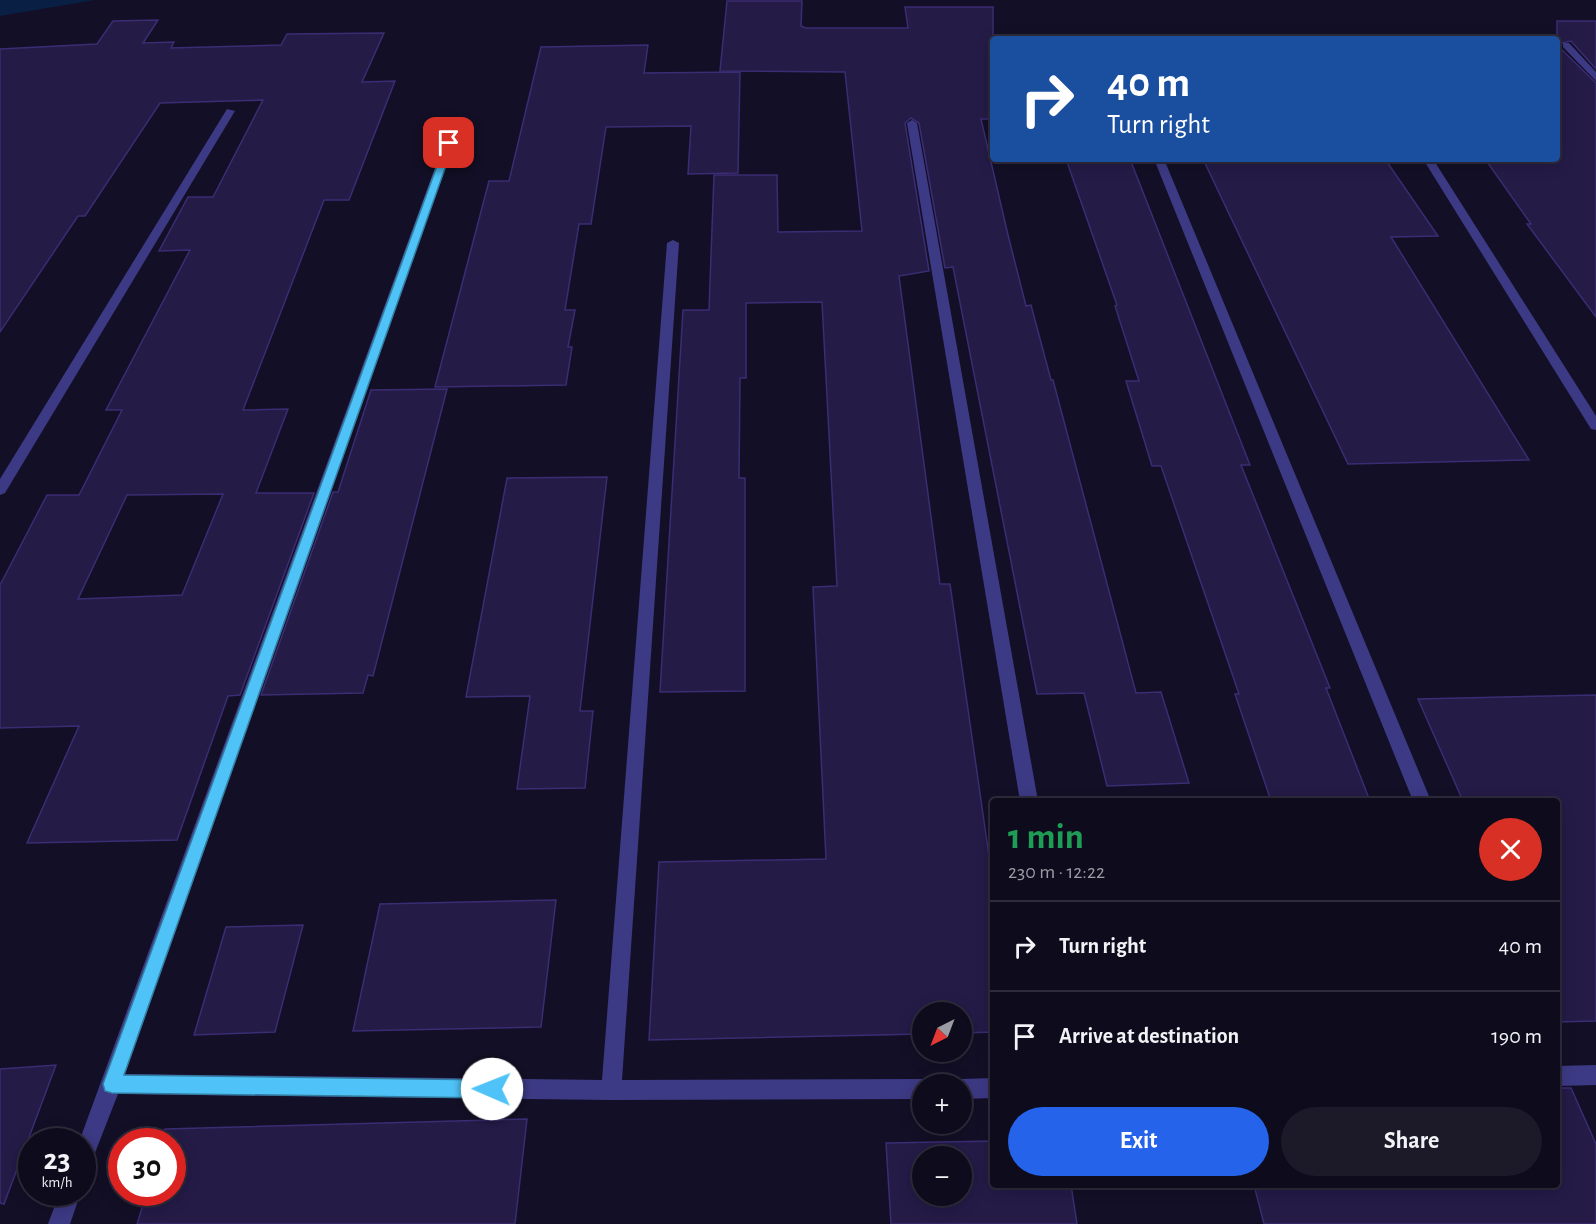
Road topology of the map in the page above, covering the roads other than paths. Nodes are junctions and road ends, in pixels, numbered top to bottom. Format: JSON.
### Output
{"nodes":[{"id":1,"x":1566,"y":45,"type":"dead end"},
{"id":2,"x":1596,"y":78,"type":"edge"},
{"id":3,"x":230,"y":111,"type":"dead end"},
{"id":4,"x":912,"y":123,"type":"dead end"},
{"id":5,"x":449,"y":143,"type":"dead end"},
{"id":6,"x":1160,"y":162,"type":"edge"},
{"id":7,"x":1430,"y":162,"type":"edge"},
{"id":8,"x":673,"y":243,"type":"dead end"},
{"id":9,"x":1596,"y":426,"type":"edge"},
{"id":10,"x":0,"y":490,"type":"edge"},
{"id":11,"x":1028,"y":798,"type":"edge"},
{"id":12,"x":1421,"y":798,"type":"edge"},
{"id":13,"x":1596,"y":1075,"type":"edge"},
{"id":14,"x":1560,"y":1076,"type":"edge"},
{"id":15,"x":112,"y":1084,"type":"junction"},
{"id":16,"x":990,"y":1088,"type":"edge"},
{"id":17,"x":912,"y":1089,"type":"edge"},
{"id":18,"x":972,"y":1089,"type":"edge"},
{"id":19,"x":611,"y":1090,"type":"junction"},
{"id":20,"x":95,"y":1128,"type":"edge"},
{"id":21,"x":65,"y":1206,"type":"edge"},
{"id":22,"x":59,"y":1224,"type":"edge"}],
"edges":[{"from":1,"to":2,"type":"street"},
{"from":3,"to":10,"type":"street"},
{"from":4,"to":11,"type":"street"},
{"from":5,"to":15,"type":"street"},
{"from":6,"to":12,"type":"street"},
{"from":7,"to":9,"type":"street"},
{"from":8,"to":19,"type":"street"},
{"from":13,"to":14,"type":"street"},
{"from":15,"to":19,"type":"street"},
{"from":15,"to":20,"type":"street"},
{"from":16,"to":18,"type":"street"},
{"from":17,"to":19,"type":"street"},
{"from":21,"to":22,"type":"street"}]}
